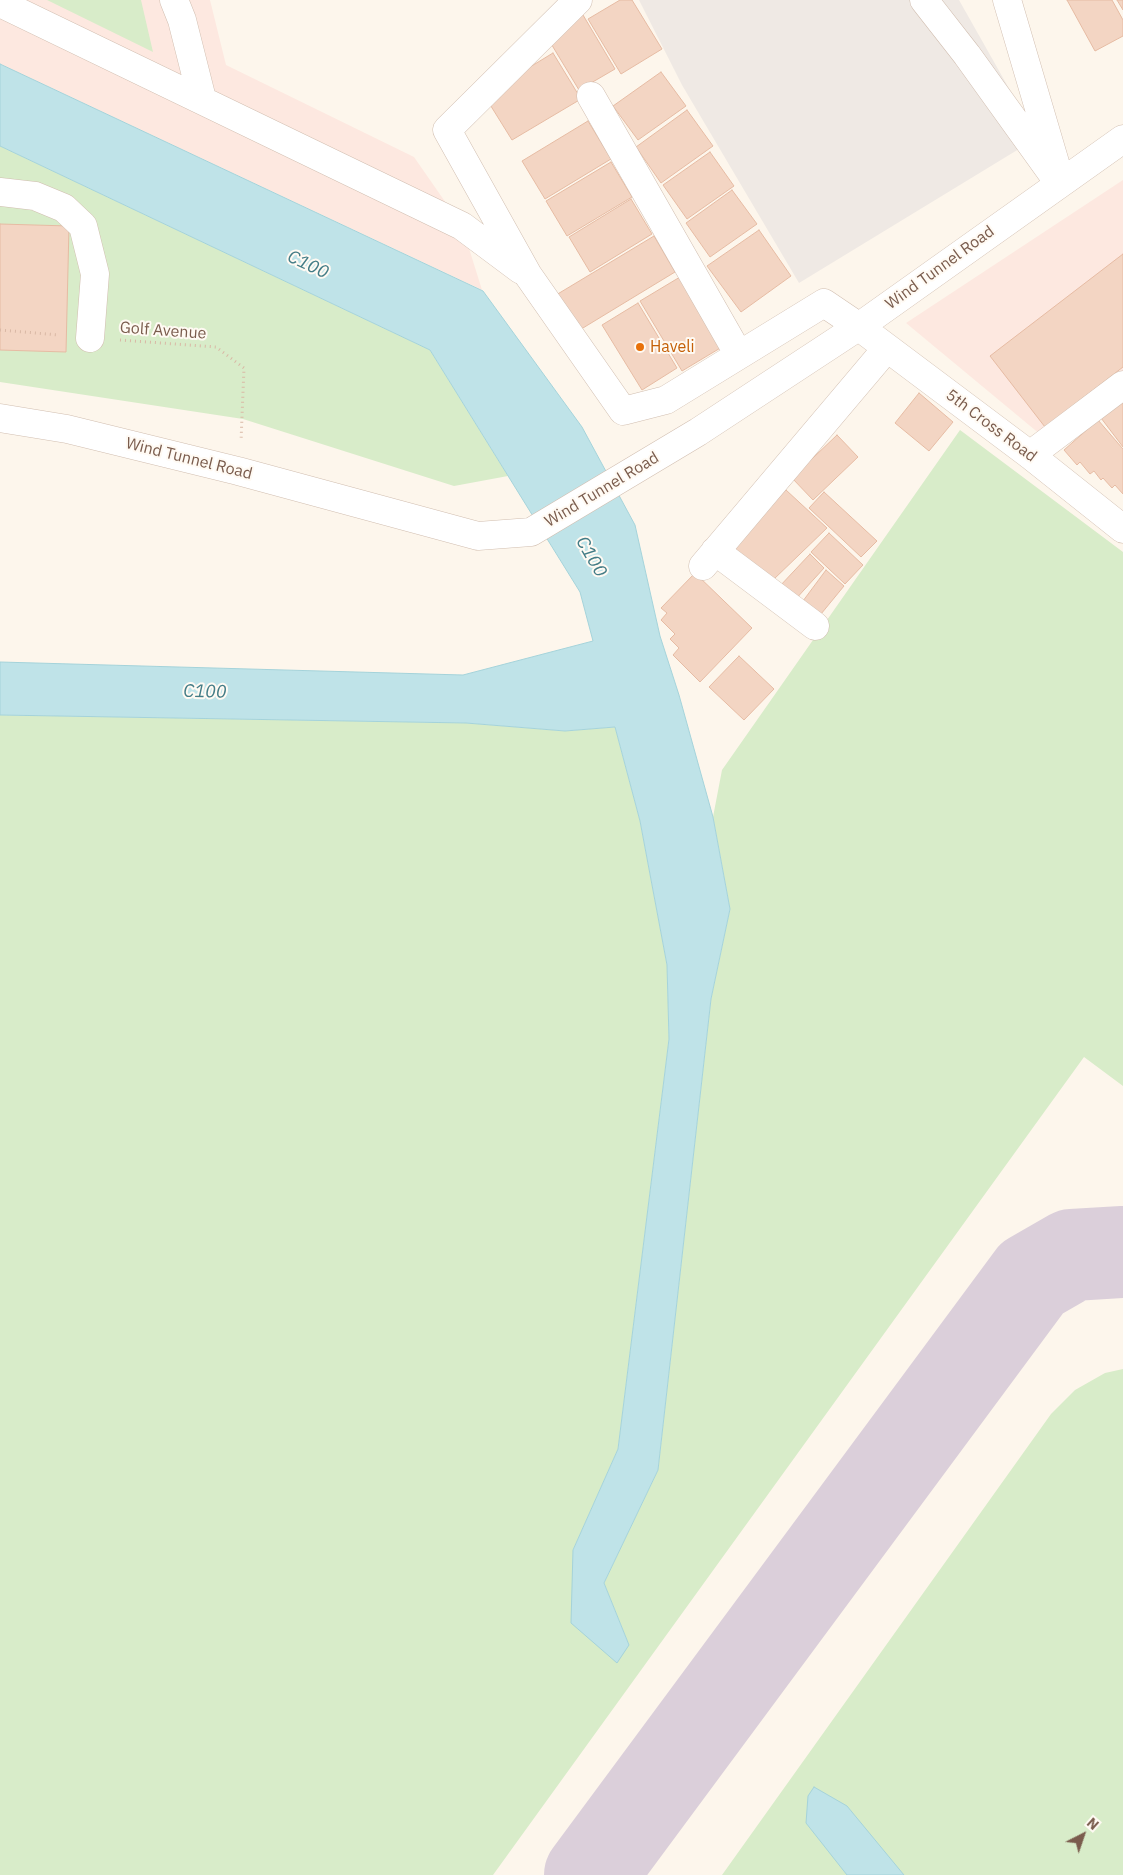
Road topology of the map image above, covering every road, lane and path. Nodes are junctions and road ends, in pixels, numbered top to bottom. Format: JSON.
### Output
{"nodes":[{"id":1,"x":174,"y":0,"type":"edge"},
{"id":2,"x":578,"y":0,"type":"edge"},
{"id":3,"x":924,"y":0,"type":"edge"},
{"id":4,"x":1007,"y":0,"type":"edge"},
{"id":5,"x":0,"y":3,"type":"edge"},
{"id":6,"x":591,"y":96,"type":"dead end"},
{"id":7,"x":202,"y":100,"type":"junction"},
{"id":8,"x":1123,"y":139,"type":"edge"},
{"id":9,"x":1060,"y":183,"type":"junction"},
{"id":10,"x":0,"y":192,"type":"edge"},
{"id":11,"x":528,"y":275,"type":"junction"},
{"id":12,"x":858,"y":326,"type":"junction"},
{"id":13,"x":0,"y":330,"type":"edge"},
{"id":14,"x":90,"y":338,"type":"junction"},
{"id":15,"x":887,"y":348,"type":"junction"},
{"id":16,"x":739,"y":355,"type":"junction"},
{"id":17,"x":1123,"y":385,"type":"edge"},
{"id":18,"x":0,"y":418,"type":"edge"},
{"id":19,"x":1030,"y":455,"type":"junction"},
{"id":20,"x":238,"y":471,"type":"junction"},
{"id":21,"x":1123,"y":528,"type":"edge"},
{"id":22,"x":815,"y":626,"type":"dead end"}],
"edges":[{"from":1,"to":7,"type":"street"},
{"from":2,"to":11,"type":"street"},
{"from":3,"to":9,"type":"street"},
{"from":4,"to":9,"type":"street"},
{"from":5,"to":7,"type":"street"},
{"from":6,"to":16,"type":"street"},
{"from":7,"to":11,"type":"street"},
{"from":8,"to":9,"type":"street","name":"Wind Tunnel Road"},
{"from":9,"to":12,"type":"street","name":"Wind Tunnel Road"},
{"from":10,"to":14,"type":"street"},
{"from":11,"to":16,"type":"street"},
{"from":12,"to":15,"type":"street","name":"5th Cross Road"},
{"from":12,"to":16,"type":"street","name":"5th Cross Road"},
{"from":12,"to":20,"type":"street","name":"Wind Tunnel Road"},
{"from":13,"to":14,"type":"path","name":"Golf Avenue"},
{"from":14,"to":20,"type":"path","name":"Golf Avenue"},
{"from":15,"to":19,"type":"street","name":"5th Cross Road"},
{"from":15,"to":22,"type":"street"},
{"from":17,"to":19,"type":"street"},
{"from":18,"to":20,"type":"street","name":"Wind Tunnel Road"},
{"from":19,"to":21,"type":"street","name":"5th Cross Road"}]}
